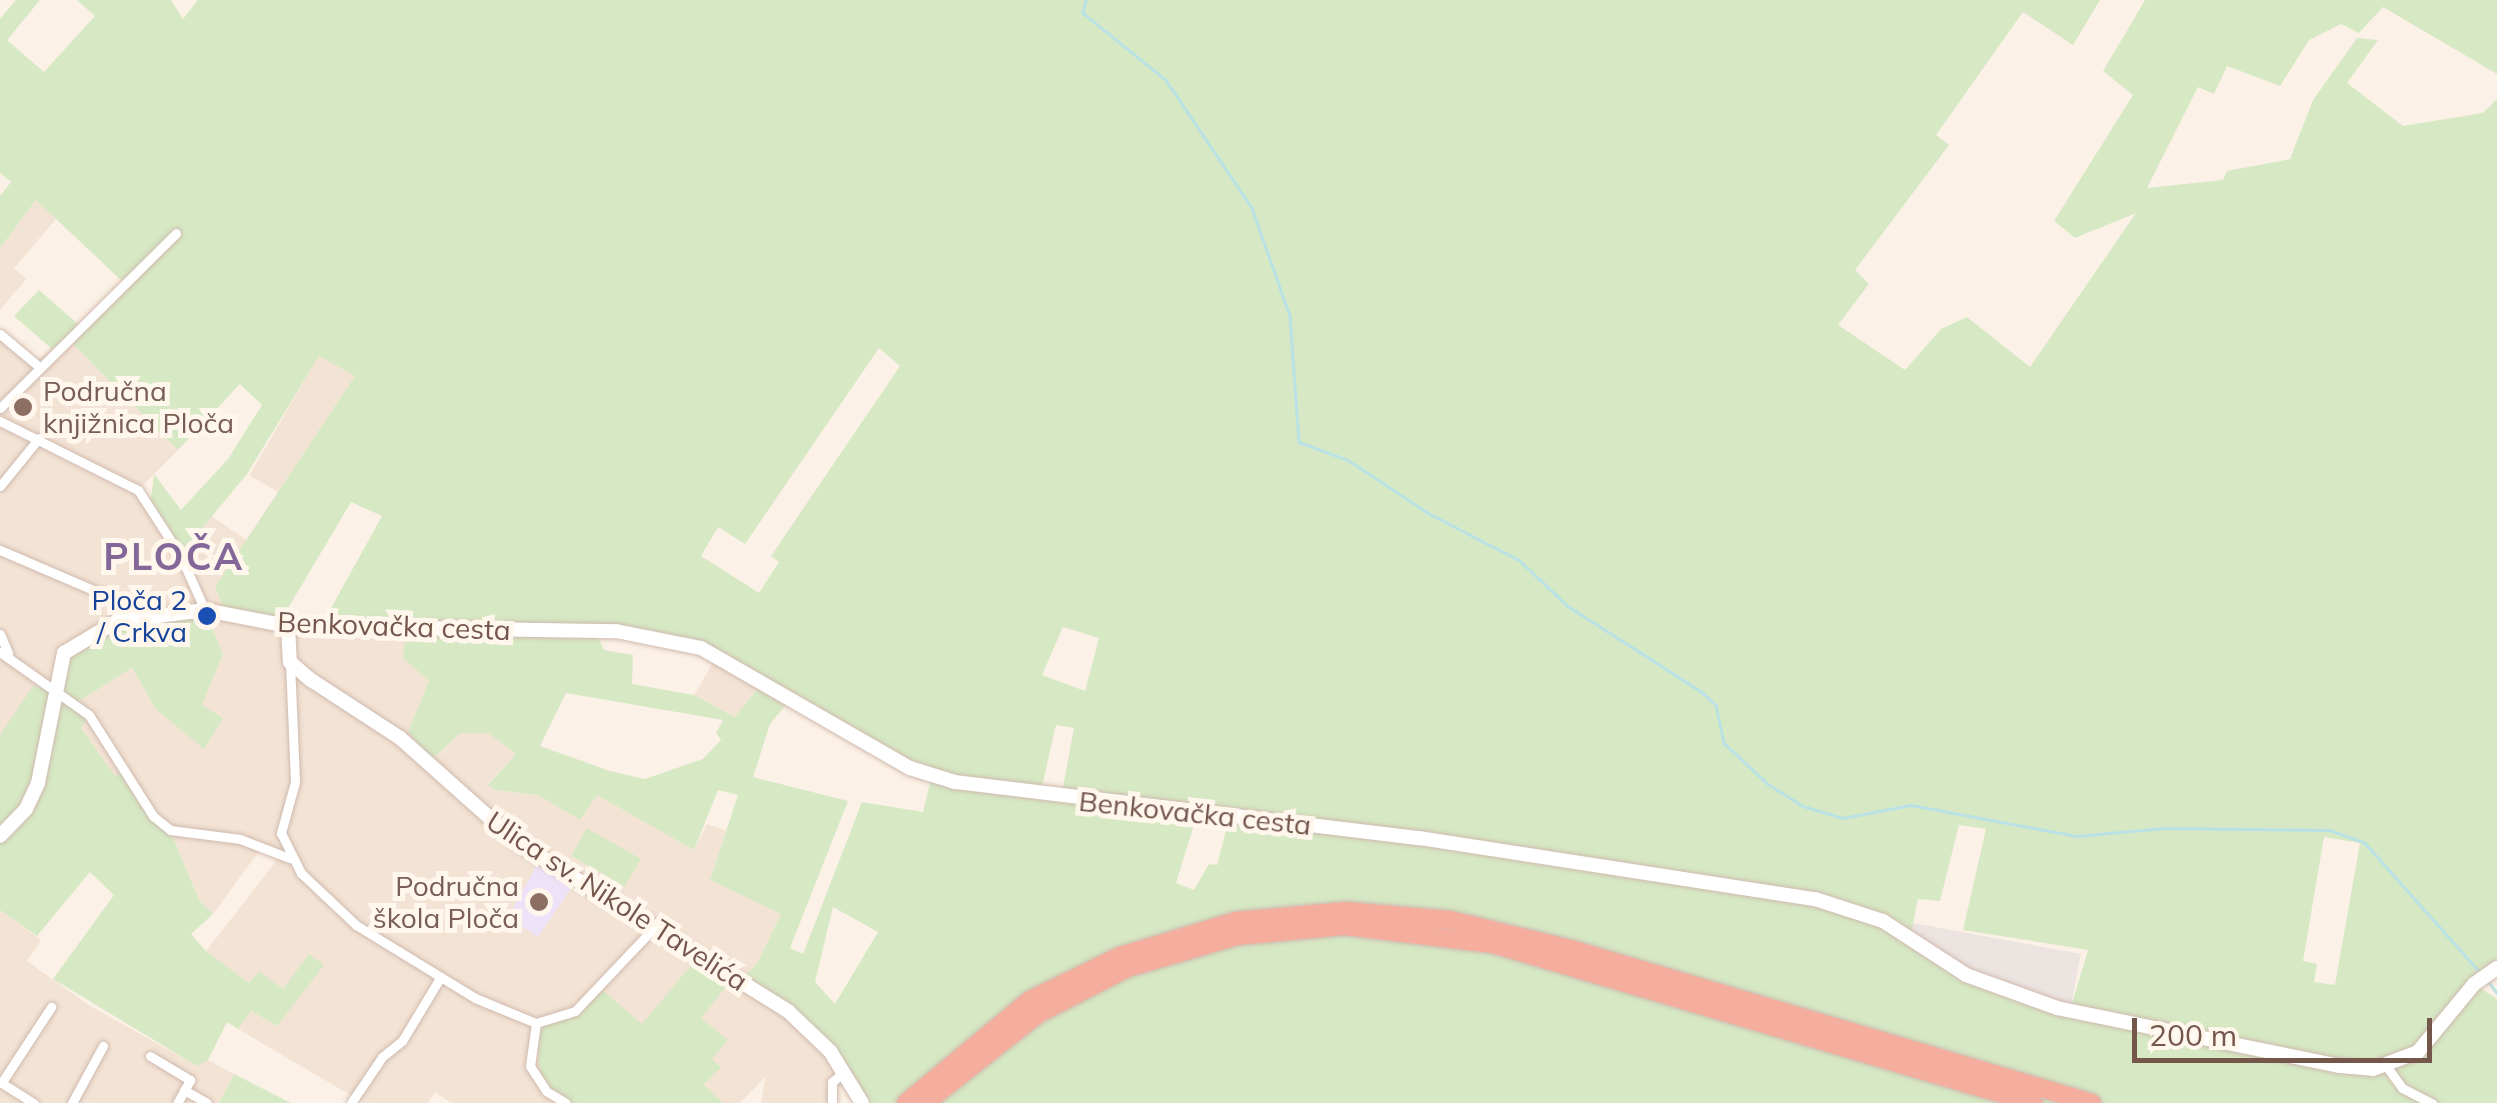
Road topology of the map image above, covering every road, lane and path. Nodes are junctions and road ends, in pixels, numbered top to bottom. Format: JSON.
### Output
{"nodes":[{"id":1,"x":176,"y":233,"type":"dead end"},
{"id":2,"x":0,"y":334,"type":"edge"},
{"id":3,"x":37,"y":365,"type":"junction"},
{"id":4,"x":0,"y":408,"type":"edge"},
{"id":5,"x":0,"y":421,"type":"edge"},
{"id":6,"x":39,"y":438,"type":"junction"},
{"id":7,"x":0,"y":486,"type":"edge"},
{"id":8,"x":1,"y":548,"type":"edge"},
{"id":9,"x":205,"y":610,"type":"junction"},
{"id":10,"x":132,"y":618,"type":"junction"},
{"id":11,"x":288,"y":626,"type":"junction"},
{"id":12,"x":0,"y":634,"type":"edge"},
{"id":13,"x":4,"y":652,"type":"edge"},
{"id":14,"x":290,"y":662,"type":"junction"},
{"id":15,"x":53,"y":691,"type":"junction"},
{"id":16,"x":0,"y":836,"type":"edge"},
{"id":17,"x":292,"y":858,"type":"junction"},
{"id":18,"x":652,"y":930,"type":"junction"},
{"id":19,"x":2497,"y":968,"type":"edge"},
{"id":20,"x":440,"y":978,"type":"junction"},
{"id":21,"x":51,"y":1007,"type":"dead end"},
{"id":22,"x":536,"y":1023,"type":"junction"},
{"id":23,"x":104,"y":1046,"type":"dead end"},
{"id":24,"x":150,"y":1056,"type":"dead end"},
{"id":25,"x":2387,"y":1066,"type":"junction"},
{"id":26,"x":844,"y":1072,"type":"junction"},
{"id":27,"x":1,"y":1082,"type":"edge"},
{"id":28,"x":184,"y":1090,"type":"junction"},
{"id":29,"x":34,"y":1103,"type":"edge"},
{"id":30,"x":72,"y":1103,"type":"edge"},
{"id":31,"x":176,"y":1103,"type":"edge"},
{"id":32,"x":207,"y":1103,"type":"edge"},
{"id":33,"x":351,"y":1103,"type":"edge"},
{"id":34,"x":566,"y":1103,"type":"edge"},
{"id":35,"x":832,"y":1103,"type":"edge"},
{"id":36,"x":862,"y":1103,"type":"edge"},
{"id":37,"x":906,"y":1103,"type":"edge"},
{"id":38,"x":926,"y":1103,"type":"edge"},
{"id":39,"x":2032,"y":1103,"type":"edge"},
{"id":40,"x":2092,"y":1103,"type":"edge"},
{"id":41,"x":2432,"y":1103,"type":"edge"}],
"edges":[{"from":1,"to":3,"type":"street"},
{"from":2,"to":3,"type":"street"},
{"from":3,"to":4,"type":"street"},
{"from":5,"to":6,"type":"street"},
{"from":6,"to":7,"type":"street"},
{"from":6,"to":9,"type":"street"},
{"from":8,"to":10,"type":"street"},
{"from":9,"to":10,"type":"main road","name":"Benkovačka cesta"},
{"from":9,"to":11,"type":"main road","name":"Benkovačka cesta"},
{"from":10,"to":15,"type":"main road","name":"Benkovačka cesta"},
{"from":11,"to":14,"type":"main road"},
{"from":11,"to":25,"type":"main road","name":"Benkovačka cesta"},
{"from":12,"to":13,"type":"street"},
{"from":13,"to":15,"type":"street"},
{"from":14,"to":17,"type":"street"},
{"from":14,"to":18,"type":"main road","name":"Ulica sv. Nikole Tavelića"},
{"from":15,"to":16,"type":"main road","name":"Benkovačka cesta"},
{"from":15,"to":17,"type":"street"},
{"from":17,"to":20,"type":"street"},
{"from":18,"to":22,"type":"street"},
{"from":18,"to":26,"type":"main road","name":"Ulica sv. Nikole Tavelića"},
{"from":19,"to":25,"type":"main road"},
{"from":20,"to":22,"type":"street"},
{"from":20,"to":33,"type":"street"},
{"from":21,"to":27,"type":"street"},
{"from":22,"to":34,"type":"street"},
{"from":23,"to":30,"type":"street"},
{"from":24,"to":28,"type":"street"},
{"from":25,"to":41,"type":"street"},
{"from":26,"to":35,"type":"street"},
{"from":26,"to":36,"type":"main road","name":"Ulica sv. Nikole Tavelića"},
{"from":27,"to":29,"type":"street"},
{"from":28,"to":31,"type":"street"},
{"from":28,"to":32,"type":"street"},
{"from":37,"to":40,"type":"highway"},
{"from":38,"to":39,"type":"highway"}]}
